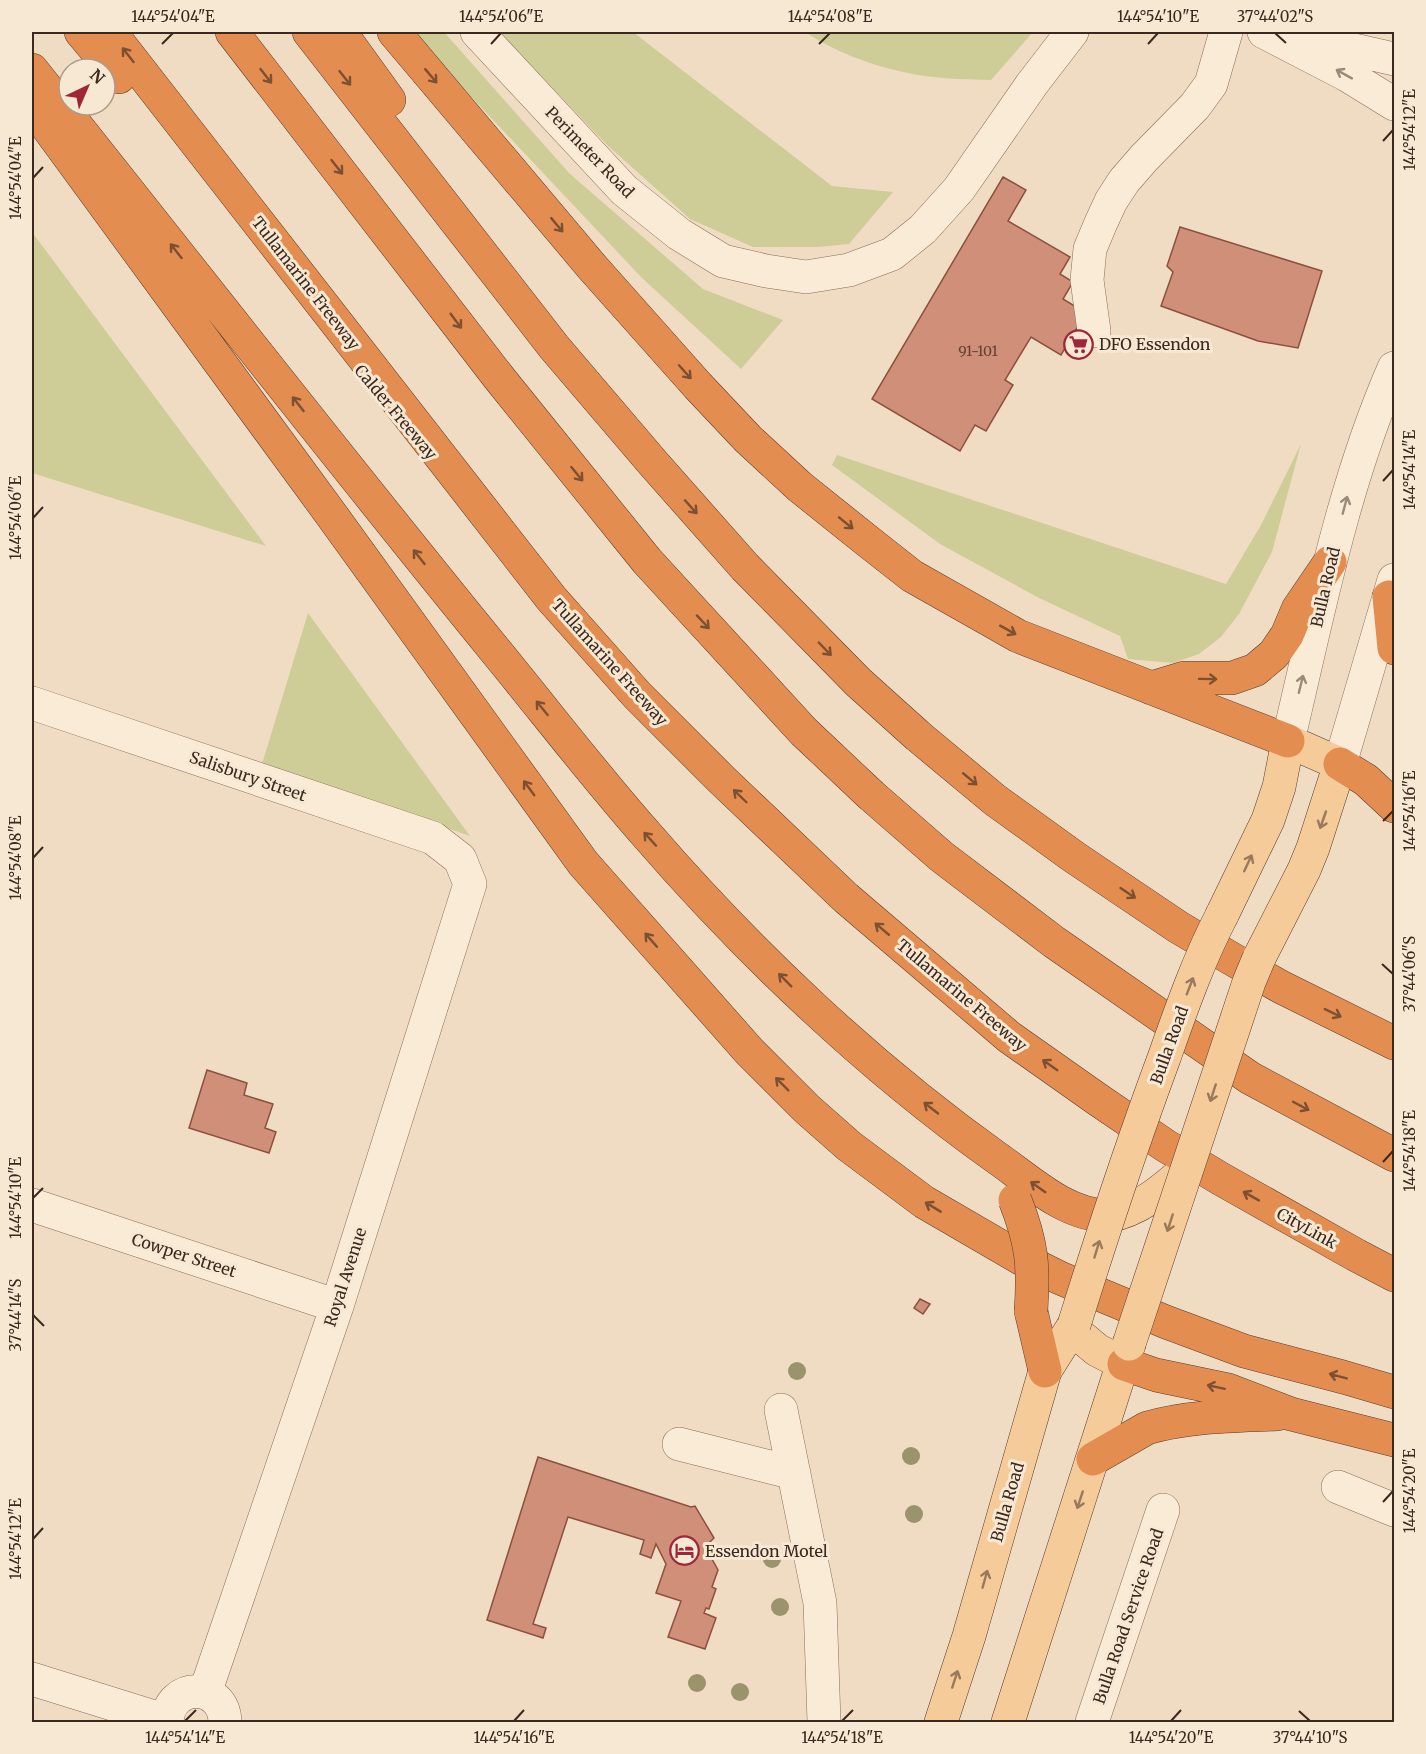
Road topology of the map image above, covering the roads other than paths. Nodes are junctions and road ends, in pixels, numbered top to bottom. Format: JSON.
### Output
{"nodes":[{"id":1,"x":81,"y":32,"type":"edge"},
{"id":2,"x":110,"y":32,"type":"edge"},
{"id":3,"x":232,"y":32,"type":"edge"},
{"id":4,"x":309,"y":32,"type":"edge"},
{"id":5,"x":340,"y":32,"type":"edge"},
{"id":6,"x":394,"y":32,"type":"edge"},
{"id":7,"x":477,"y":32,"type":"edge"},
{"id":8,"x":1072,"y":32,"type":"edge"},
{"id":9,"x":1226,"y":32,"type":"edge"},
{"id":10,"x":1264,"y":32,"type":"edge"},
{"id":11,"x":1275,"y":32,"type":"edge"},
{"id":12,"x":1395,"y":59,"type":"edge"},
{"id":13,"x":32,"y":70,"type":"edge"},
{"id":14,"x":1395,"y":104,"type":"edge"},
{"id":15,"x":32,"y":106,"type":"edge"},
{"id":16,"x":1094,"y":331,"type":"dead end"},
{"id":17,"x":1395,"y":368,"type":"edge"},
{"id":18,"x":653,"y":463,"type":"junction"},
{"id":19,"x":1330,"y":562,"type":"junction"},
{"id":20,"x":1392,"y":589,"type":"edge"},
{"id":21,"x":551,"y":598,"type":"junction"},
{"id":22,"x":1395,"y":648,"type":"edge"},
{"id":23,"x":1151,"y":688,"type":"junction"},
{"id":24,"x":32,"y":704,"type":"edge"},
{"id":25,"x":1288,"y":741,"type":"junction"},
{"id":26,"x":1340,"y":764,"type":"junction"},
{"id":27,"x":1395,"y":806,"type":"edge"},
{"id":28,"x":460,"y":859,"type":"joint"},
{"id":29,"x":1395,"y":1043,"type":"edge"},
{"id":30,"x":978,"y":1144,"type":"junction"},
{"id":31,"x":1395,"y":1155,"type":"edge"},
{"id":32,"x":1188,"y":1168,"type":"junction"},
{"id":33,"x":1221,"y":1179,"type":"joint"},
{"id":34,"x":32,"y":1205,"type":"edge"},
{"id":35,"x":1099,"y":1215,"type":"junction"},
{"id":36,"x":1395,"y":1275,"type":"edge"},
{"id":37,"x":337,"y":1306,"type":"junction"},
{"id":38,"x":1073,"y":1327,"type":"junction"},
{"id":39,"x":1127,"y":1354,"type":"junction"},
{"id":40,"x":1046,"y":1371,"type":"junction"},
{"id":41,"x":1395,"y":1392,"type":"edge"},
{"id":42,"x":781,"y":1410,"type":"dead end"},
{"id":43,"x":1291,"y":1414,"type":"junction"},
{"id":44,"x":1395,"y":1440,"type":"edge"},
{"id":45,"x":679,"y":1444,"type":"dead end"},
{"id":46,"x":1093,"y":1459,"type":"junction"},
{"id":47,"x":794,"y":1473,"type":"junction"},
{"id":48,"x":1338,"y":1487,"type":"dead end"},
{"id":49,"x":1163,"y":1510,"type":"dead end"},
{"id":50,"x":1395,"y":1510,"type":"edge"},
{"id":51,"x":32,"y":1679,"type":"edge"},
{"id":52,"x":205,"y":1693,"type":"junction"},
{"id":53,"x":167,"y":1722,"type":"edge"},
{"id":54,"x":225,"y":1722,"type":"edge"},
{"id":55,"x":824,"y":1722,"type":"edge"},
{"id":56,"x":941,"y":1722,"type":"edge"},
{"id":57,"x":1008,"y":1722,"type":"edge"},
{"id":58,"x":1092,"y":1722,"type":"edge"}],
"edges":[{"from":1,"to":21,"type":"highway","name":"Calder Freeway"},
{"from":21,"to":2,"type":"highway","name":"Tullamarine Freeway","one_way":true},
{"from":3,"to":31,"type":"highway","one_way":true},
{"from":4,"to":18,"type":"highway","one_way":true},
{"from":5,"to":18,"type":"highway"},
{"from":6,"to":23,"type":"highway","one_way":true},
{"from":7,"to":8,"type":"street","name":"Perimeter Road"},
{"from":9,"to":16,"type":"street"},
{"from":14,"to":10,"type":"street","one_way":true},
{"from":11,"to":12,"type":"street"},
{"from":30,"to":13,"type":"highway","one_way":true},
{"from":41,"to":15,"type":"highway","one_way":true},
{"from":19,"to":17,"type":"street","name":"Bulla Road","one_way":true},
{"from":18,"to":29,"type":"highway","one_way":true},
{"from":23,"to":19,"type":"highway","one_way":true},
{"from":25,"to":19,"type":"street","name":"Bulla Road","one_way":true},
{"from":20,"to":22,"type":"highway"},
{"from":20,"to":26,"type":"street"},
{"from":33,"to":21,"type":"highway","name":"Tullamarine Freeway","one_way":true},
{"from":23,"to":25,"type":"highway"},
{"from":24,"to":28,"type":"street","name":"Salisbury Street"},
{"from":25,"to":26,"type":"main road"},
{"from":35,"to":25,"type":"main road","name":"Bulla Road","one_way":true,"bridge":true},
{"from":26,"to":27,"type":"highway"},
{"from":26,"to":32,"type":"main road","one_way":true,"bridge":true},
{"from":28,"to":37,"type":"street","name":"Royal Avenue"},
{"from":35,"to":30,"type":"highway","one_way":true},
{"from":30,"to":40,"type":"highway","bridge":true},
{"from":32,"to":35,"type":"main road","bridge":true},
{"from":32,"to":39,"type":"main road","one_way":true,"bridge":true},
{"from":36,"to":33,"type":"highway","name":"CityLink","one_way":true},
{"from":34,"to":37,"type":"street","name":"Cowper Street"},
{"from":38,"to":35,"type":"main road","name":"Bulla Road","one_way":true,"bridge":true},
{"from":37,"to":52,"type":"street","name":"Royal Avenue"},
{"from":38,"to":39,"type":"main road"},
{"from":38,"to":40,"type":"main road","name":"Bulla Road"},
{"from":43,"to":39,"type":"highway","one_way":true},
{"from":39,"to":46,"type":"main road"},
{"from":56,"to":40,"type":"main road","name":"Bulla Road","one_way":true},
{"from":42,"to":47,"type":"street"},
{"from":43,"to":44,"type":"highway"},
{"from":43,"to":46,"type":"highway"},
{"from":45,"to":47,"type":"street"},
{"from":46,"to":57,"type":"main road","one_way":true},
{"from":47,"to":55,"type":"street"},
{"from":48,"to":50,"type":"street"},
{"from":49,"to":58,"type":"street","name":"Bulla Road Service Road"},
{"from":51,"to":53,"type":"street"},
{"from":52,"to":53,"type":"street"},
{"from":52,"to":54,"type":"street"}]}
